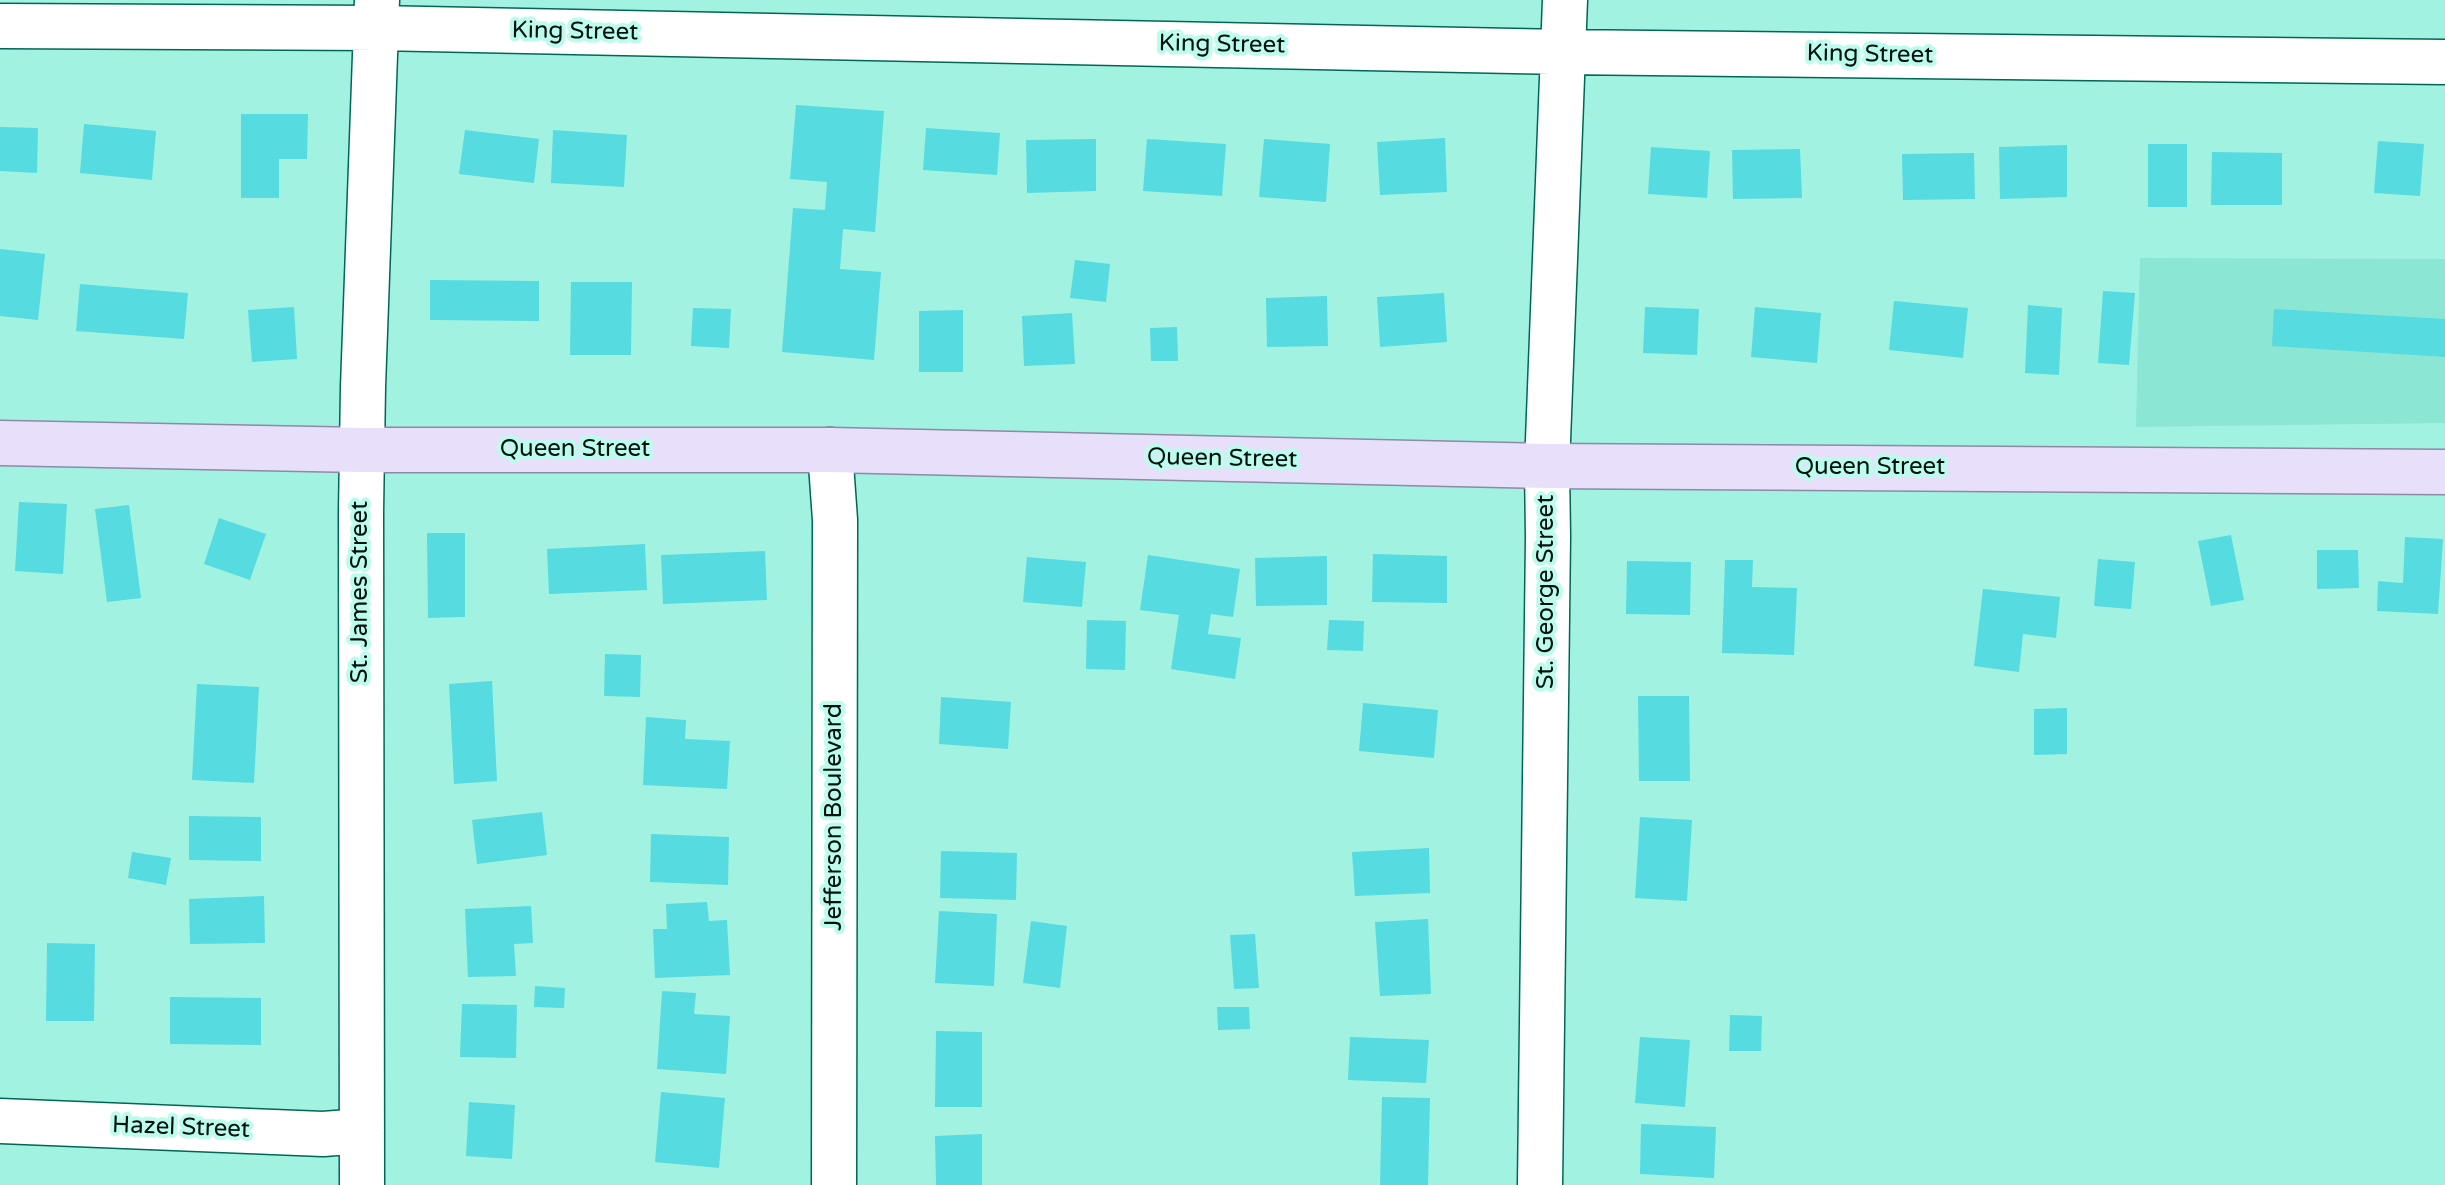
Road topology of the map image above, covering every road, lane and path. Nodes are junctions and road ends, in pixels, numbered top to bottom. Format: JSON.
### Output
{"nodes":[{"id":1,"x":1565,"y":0,"type":"edge"},
{"id":2,"x":377,"y":14,"type":"edge"},
{"id":3,"x":0,"y":26,"type":"edge"},
{"id":4,"x":1563,"y":52,"type":"junction"},
{"id":5,"x":2445,"y":62,"type":"edge"},
{"id":6,"x":0,"y":443,"type":"edge"},
{"id":7,"x":362,"y":450,"type":"junction"},
{"id":8,"x":830,"y":450,"type":"junction"},
{"id":9,"x":1547,"y":466,"type":"junction"},
{"id":10,"x":2445,"y":472,"type":"edge"},
{"id":11,"x":0,"y":1121,"type":"edge"},
{"id":12,"x":362,"y":1131,"type":"junction"},
{"id":13,"x":362,"y":1185,"type":"edge"},
{"id":14,"x":834,"y":1185,"type":"edge"},
{"id":15,"x":1540,"y":1185,"type":"edge"}],
"edges":[{"from":1,"to":4,"type":"street","name":"St. George Street"},
{"from":2,"to":3,"type":"street","name":"King Street"},
{"from":2,"to":4,"type":"street","name":"King Street"},
{"from":2,"to":7,"type":"street","name":"St. James Street"},
{"from":4,"to":5,"type":"street","name":"King Street"},
{"from":4,"to":9,"type":"street","name":"St. George Street"},
{"from":6,"to":7,"type":"main road","name":"Queen Street"},
{"from":7,"to":8,"type":"main road","name":"Queen Street"},
{"from":7,"to":12,"type":"street","name":"St. James Street"},
{"from":8,"to":9,"type":"main road","name":"Queen Street"},
{"from":8,"to":14,"type":"street","name":"Jefferson Boulevard"},
{"from":9,"to":10,"type":"main road","name":"Queen Street"},
{"from":9,"to":15,"type":"street","name":"St. George Street"},
{"from":11,"to":12,"type":"street","name":"Hazel Street"},
{"from":12,"to":13,"type":"street","name":"St. James Street"}]}
